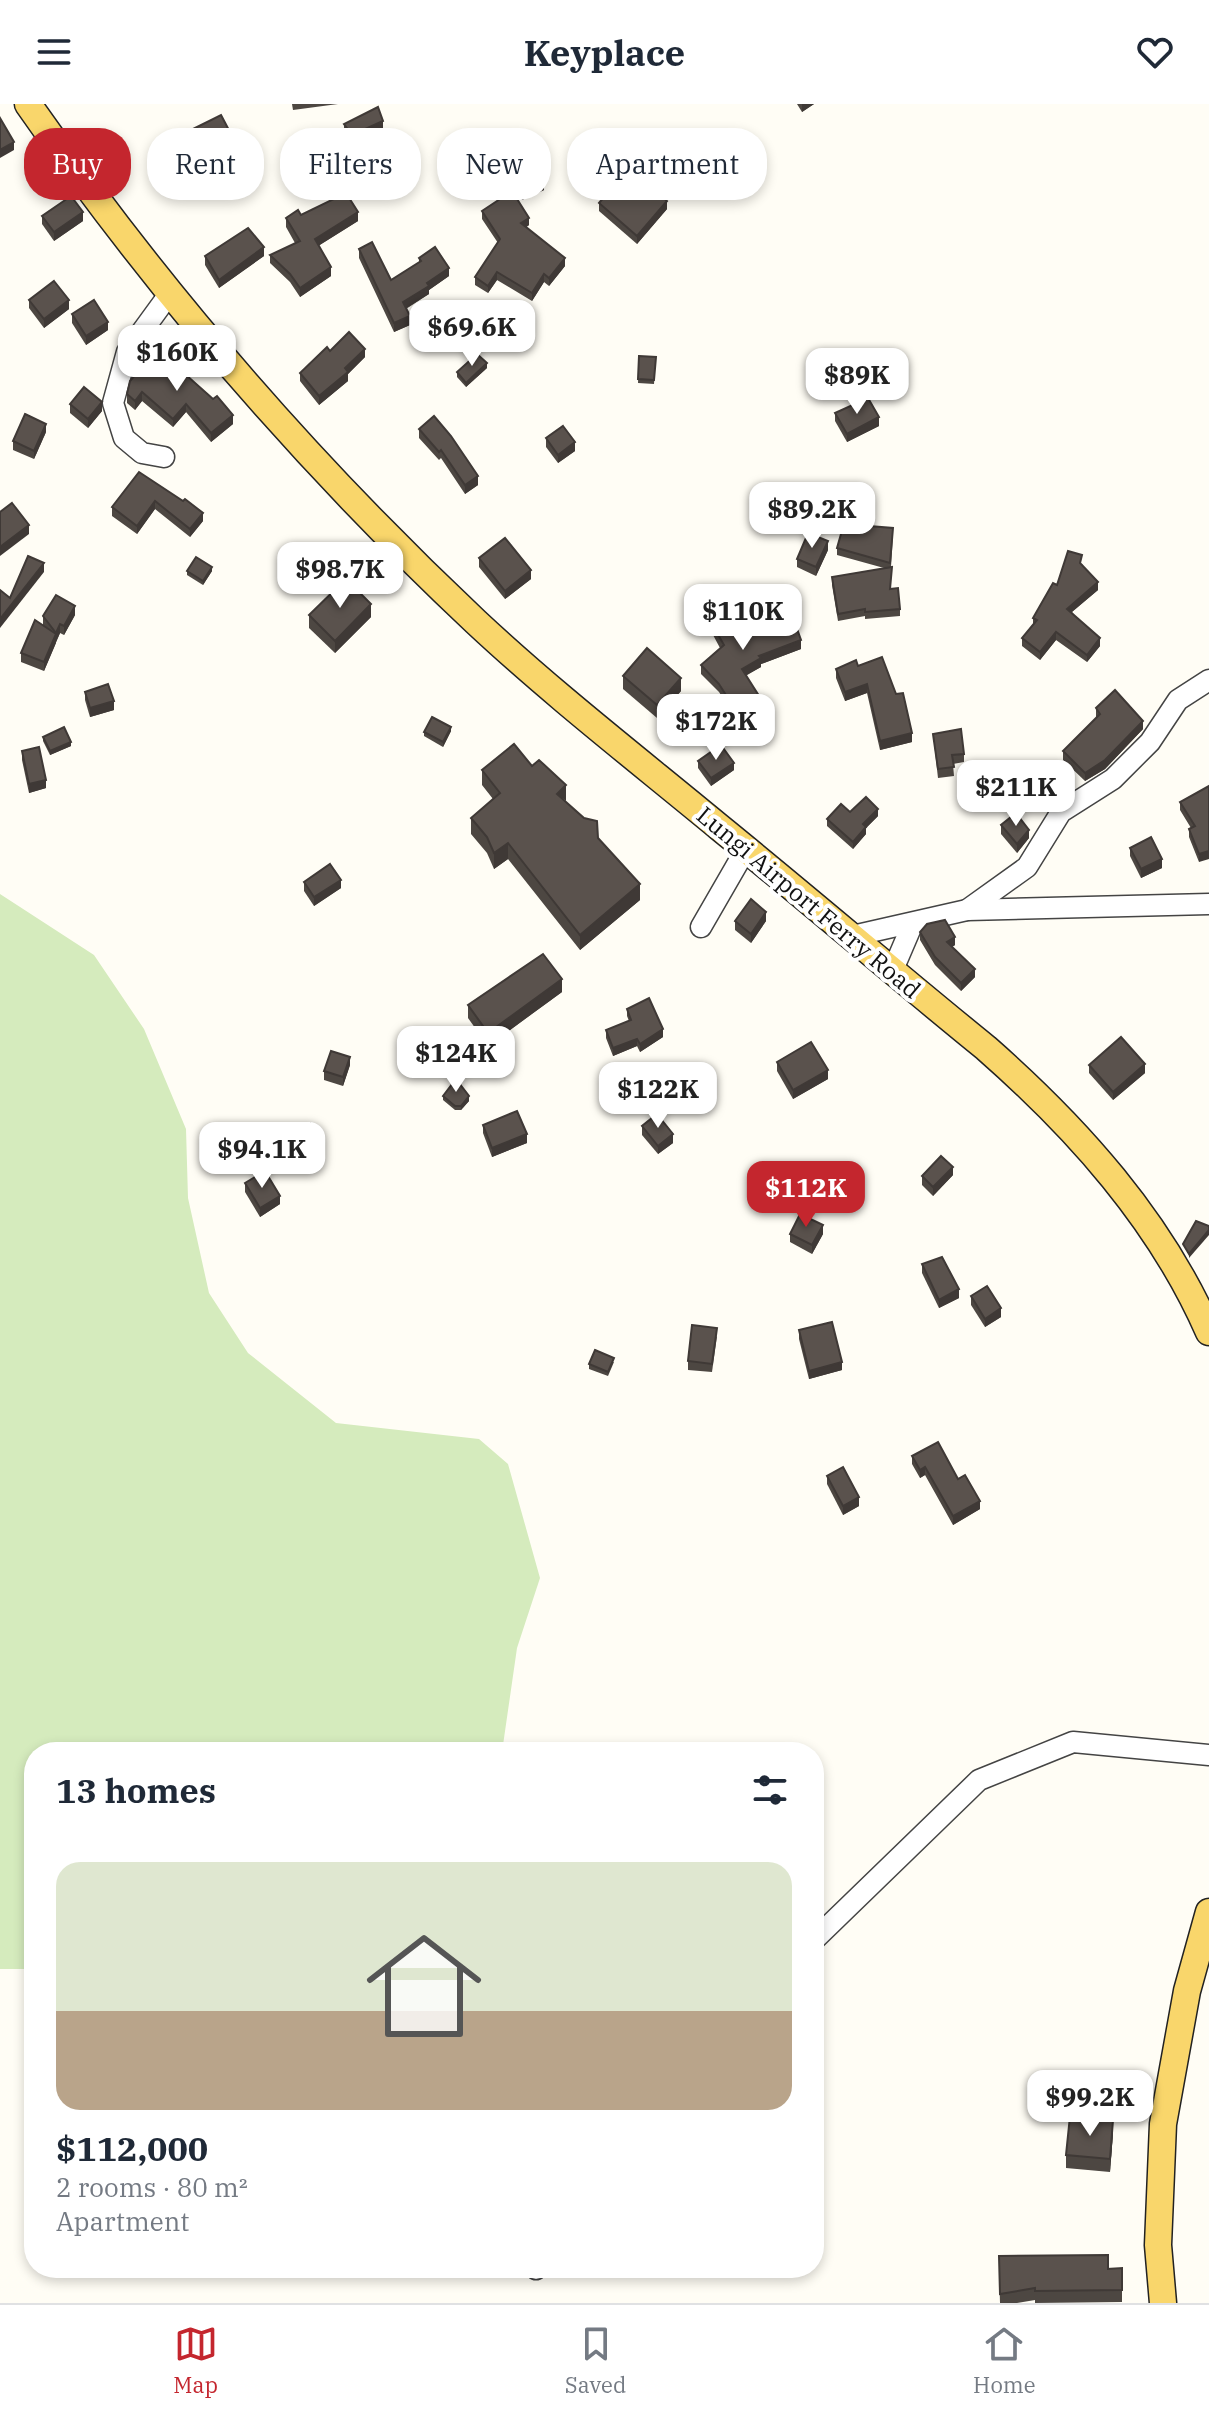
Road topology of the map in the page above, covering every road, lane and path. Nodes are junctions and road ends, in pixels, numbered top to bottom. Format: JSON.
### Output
{"nodes":[{"id":1,"x":28,"y":104,"type":"edge"},
{"id":2,"x":170,"y":293,"type":"junction"},
{"id":3,"x":164,"y":457,"type":"dead end"},
{"id":4,"x":1209,"y":680,"type":"edge"},
{"id":5,"x":746,"y":849,"type":"junction"},
{"id":6,"x":1209,"y":904,"type":"edge"},
{"id":7,"x":967,"y":910,"type":"junction"},
{"id":8,"x":913,"y":923,"type":"junction"},
{"id":9,"x":701,"y":927,"type":"dead end"},
{"id":10,"x":848,"y":937,"type":"junction"},
{"id":11,"x":892,"y":972,"type":"junction"},
{"id":12,"x":1202,"y":1302,"type":"edge"},
{"id":13,"x":1209,"y":1332,"type":"edge"},
{"id":14,"x":1209,"y":1755,"type":"edge"},
{"id":15,"x":1209,"y":1912,"type":"edge"},
{"id":16,"x":824,"y":1930,"type":"edge"},
{"id":17,"x":1163,"y":2303,"type":"edge"}],
"edges":[{"from":1,"to":2,"type":"main road","name":"Lungi Airport Ferry Road"},
{"from":2,"to":3,"type":"street"},
{"from":2,"to":5,"type":"main road","name":"Lungi Airport Ferry Road"},
{"from":4,"to":7,"type":"street"},
{"from":5,"to":9,"type":"street"},
{"from":5,"to":10,"type":"main road","name":"Lungi Airport Ferry Road"},
{"from":6,"to":7,"type":"street"},
{"from":7,"to":8,"type":"street"},
{"from":8,"to":10,"type":"street"},
{"from":8,"to":11,"type":"street"},
{"from":10,"to":11,"type":"main road","name":"Lungi Airport Ferry Road"},
{"from":11,"to":12,"type":"main road","name":"Lungi Airport Ferry Road"},
{"from":12,"to":13,"type":"main road","name":"Lungi Airport Ferry Road"},
{"from":14,"to":16,"type":"street"},
{"from":15,"to":17,"type":"main road"}]}
